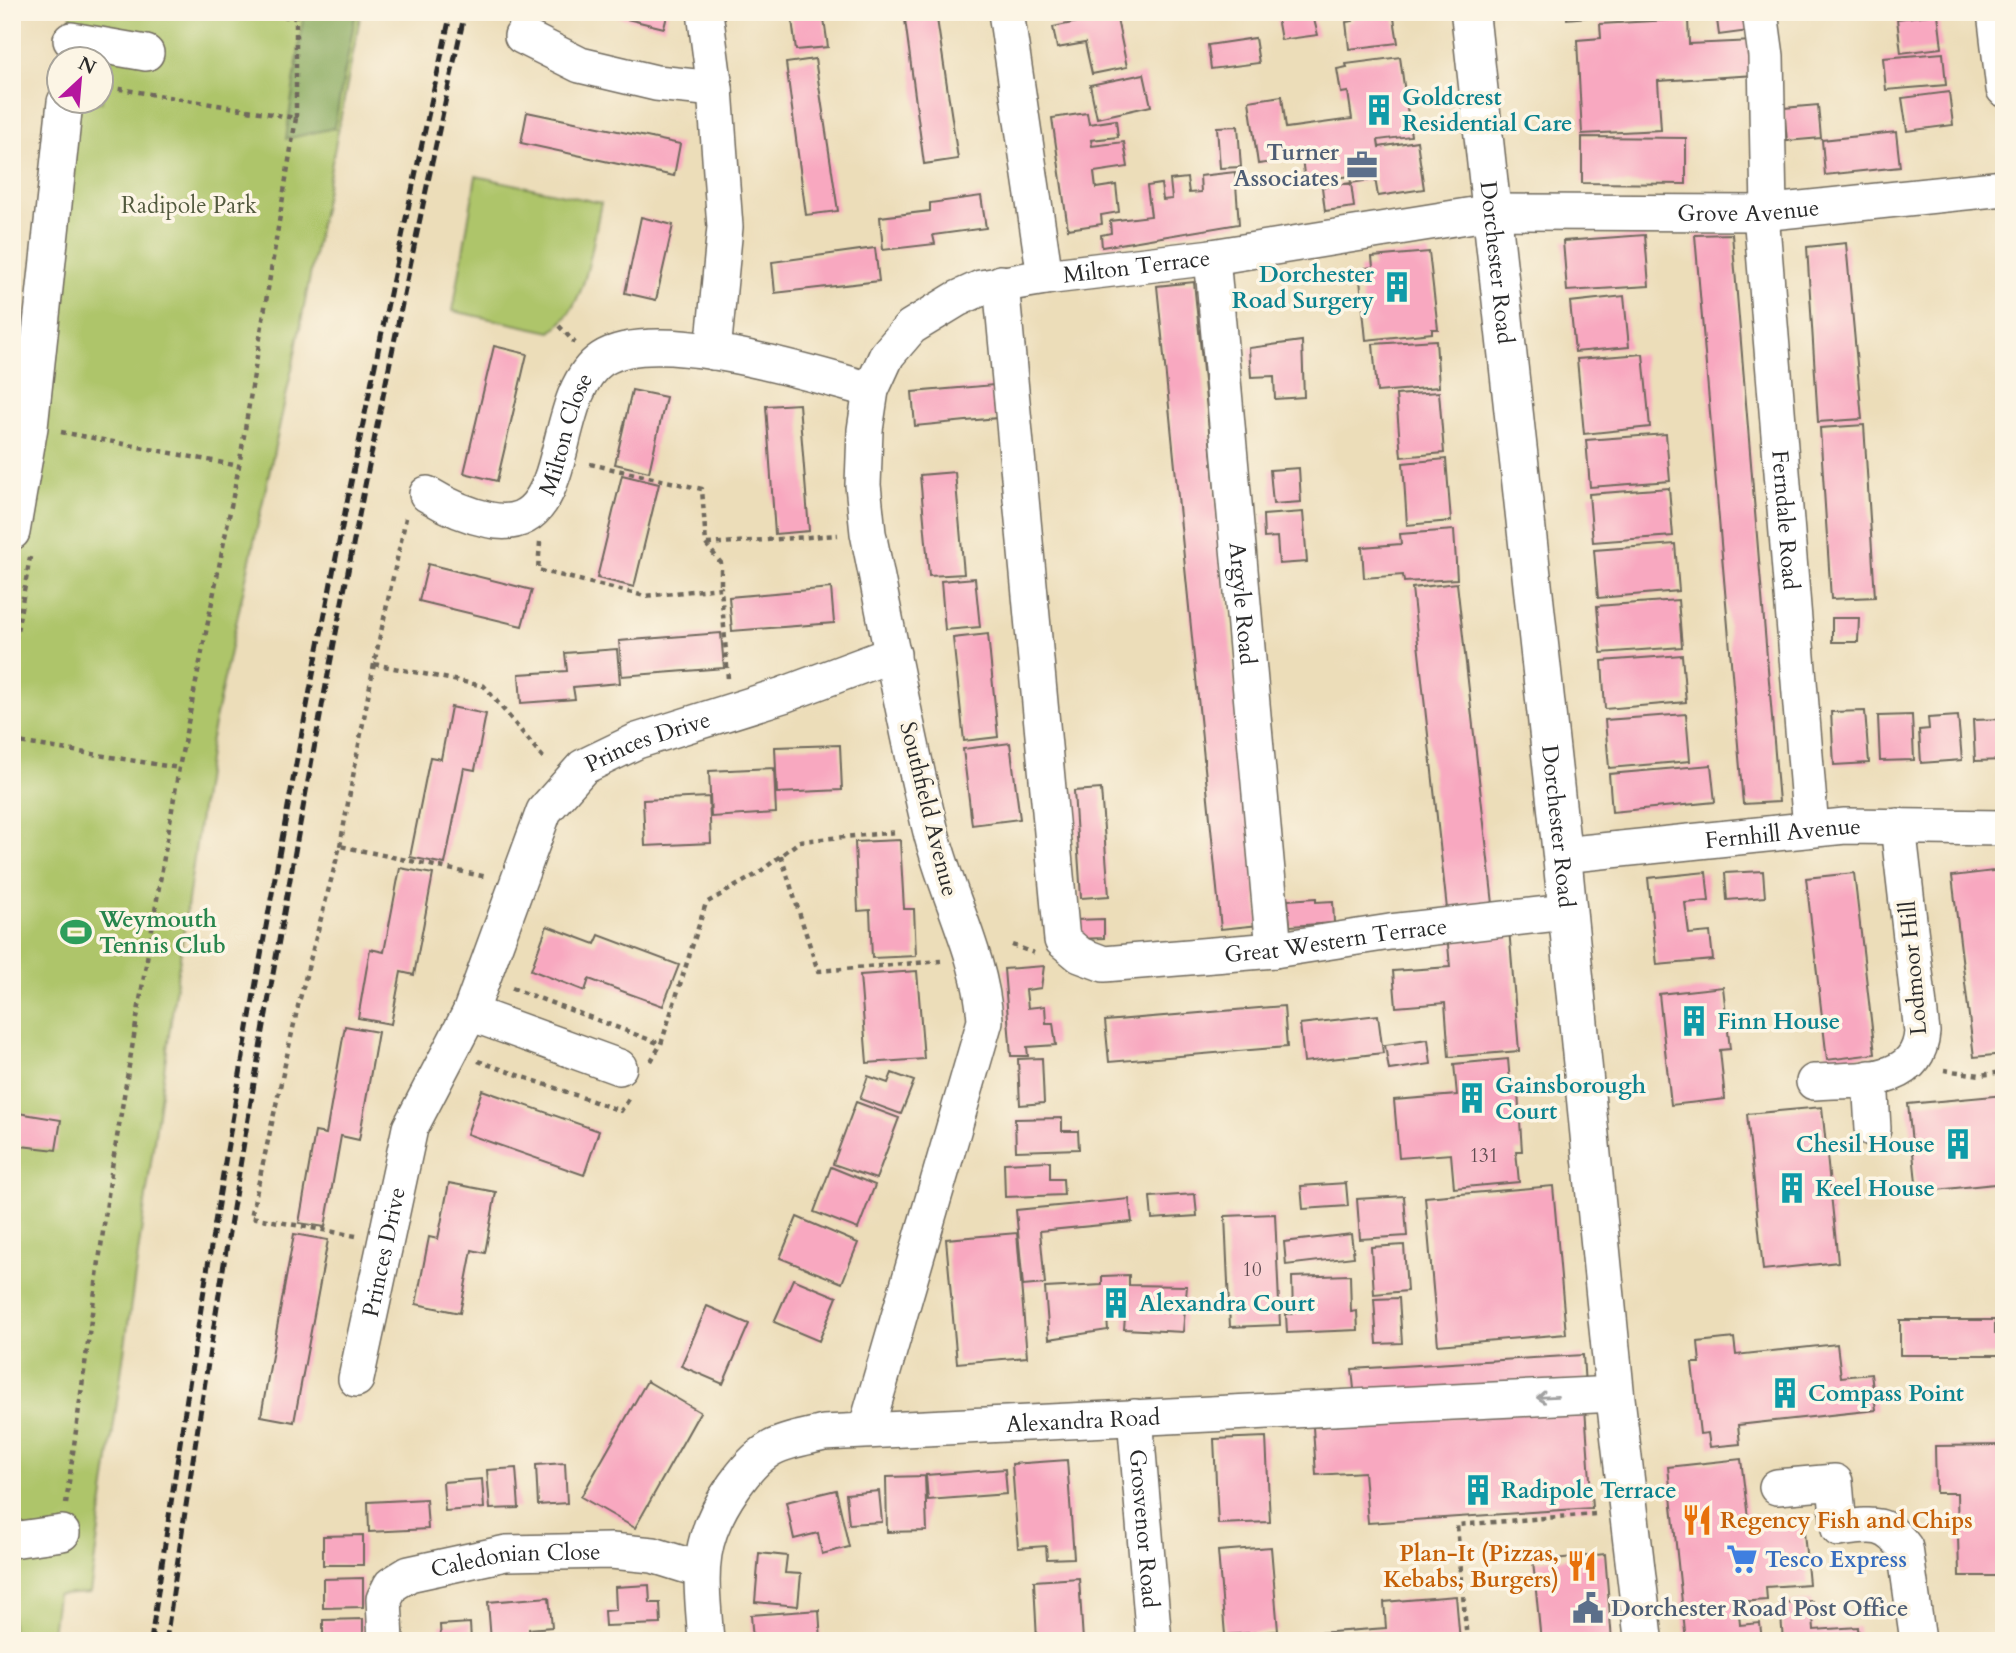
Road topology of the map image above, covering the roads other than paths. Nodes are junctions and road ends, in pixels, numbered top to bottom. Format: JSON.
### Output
{"nodes":[{"id":1,"x":705,"y":12,"type":"edge"},
{"id":2,"x":1006,"y":12,"type":"edge"},
{"id":3,"x":1470,"y":12,"type":"edge"},
{"id":4,"x":1760,"y":12,"type":"edge"},
{"id":5,"x":1995,"y":12,"type":"edge"},
{"id":6,"x":522,"y":36,"type":"dead end"},
{"id":7,"x":70,"y":37,"type":"edge"},
{"id":8,"x":146,"y":53,"type":"dead end"},
{"id":9,"x":715,"y":89,"type":"junction"},
{"id":10,"x":2004,"y":89,"type":"edge"},
{"id":11,"x":64,"y":116,"type":"edge"},
{"id":12,"x":2004,"y":188,"type":"edge"},
{"id":13,"x":1492,"y":212,"type":"junction"},
{"id":14,"x":1765,"y":212,"type":"junction"},
{"id":15,"x":1212,"y":257,"type":"junction"},
{"id":16,"x":1045,"y":277,"type":"junction"},
{"id":17,"x":1002,"y":283,"type":"junction"},
{"id":18,"x":713,"y":352,"type":"junction"},
{"id":19,"x":871,"y":390,"type":"junction"},
{"id":20,"x":427,"y":494,"type":"road end"},
{"id":21,"x":12,"y":532,"type":"edge"},
{"id":22,"x":892,"y":654,"type":"junction"},
{"id":23,"x":1898,"y":826,"type":"junction"},
{"id":24,"x":2004,"y":828,"type":"edge"},
{"id":25,"x":1811,"y":829,"type":"junction"},
{"id":26,"x":1562,"y":855,"type":"junction"},
{"id":27,"x":1566,"y":912,"type":"junction"},
{"id":28,"x":1274,"y":950,"type":"junction"},
{"id":29,"x":470,"y":1013,"type":"junction"},
{"id":30,"x":634,"y":1074,"type":"road end"},
{"id":31,"x":1870,"y":1078,"type":"junction"},
{"id":32,"x":1814,"y":1082,"type":"dead end"},
{"id":33,"x":1873,"y":1129,"type":"dead end"},
{"id":34,"x":356,"y":1379,"type":"dead end"},
{"id":35,"x":1615,"y":1394,"type":"junction"},
{"id":36,"x":1135,"y":1417,"type":"junction"},
{"id":37,"x":866,"y":1430,"type":"junction"},
{"id":38,"x":1776,"y":1487,"type":"dead end"},
{"id":39,"x":62,"y":1534,"type":"road end"},
{"id":40,"x":12,"y":1540,"type":"edge"},
{"id":41,"x":701,"y":1570,"type":"junction"},
{"id":42,"x":386,"y":1641,"type":"edge"},
{"id":43,"x":706,"y":1641,"type":"edge"},
{"id":44,"x":1154,"y":1641,"type":"edge"},
{"id":45,"x":1644,"y":1641,"type":"edge"},
{"id":46,"x":1918,"y":1641,"type":"edge"}],
"edges":[{"from":1,"to":9,"type":"street"},
{"from":2,"to":16,"type":"street","name":"Milton Terrace"},
{"from":3,"to":13,"type":"main road","name":"Dorchester Road"},
{"from":4,"to":14,"type":"street","name":"Ferndale Road"},
{"from":5,"to":10,"type":"street"},
{"from":6,"to":9,"type":"street"},
{"from":7,"to":8,"type":"street"},
{"from":9,"to":18,"type":"street"},
{"from":11,"to":21,"type":"street"},
{"from":12,"to":14,"type":"street","name":"Grove Avenue"},
{"from":13,"to":14,"type":"street","name":"Grove Avenue"},
{"from":13,"to":15,"type":"street","name":"Milton Terrace"},
{"from":13,"to":26,"type":"main road","name":"Dorchester Road"},
{"from":14,"to":25,"type":"street","name":"Ferndale Road"},
{"from":15,"to":16,"type":"street","name":"Milton Terrace"},
{"from":15,"to":28,"type":"street","name":"Argyle Road"},
{"from":16,"to":17,"type":"street","name":"Southfield Avenue"},
{"from":17,"to":19,"type":"street","name":"Southfield Avenue"},
{"from":17,"to":28,"type":"street","name":"Great Western Terrace"},
{"from":18,"to":19,"type":"street","name":"Milton Close"},
{"from":18,"to":20,"type":"street","name":"Milton Close"},
{"from":19,"to":22,"type":"street","name":"Southfield Avenue"},
{"from":22,"to":29,"type":"street","name":"Princes Drive"},
{"from":22,"to":37,"type":"street","name":"Southfield Avenue"},
{"from":23,"to":24,"type":"street","name":"Fernhill Avenue"},
{"from":23,"to":25,"type":"street","name":"Fernhill Avenue"},
{"from":23,"to":31,"type":"street","name":"Lodmoor Hill"},
{"from":25,"to":26,"type":"street","name":"Fernhill Avenue"},
{"from":26,"to":27,"type":"main road","name":"Dorchester Road"},
{"from":27,"to":28,"type":"street","name":"Great Western Terrace"},
{"from":27,"to":35,"type":"main road","name":"Dorchester Road"},
{"from":29,"to":30,"type":"street"},
{"from":29,"to":34,"type":"street","name":"Princes Drive"},
{"from":31,"to":32,"type":"street","name":"Lodmoor Hill"},
{"from":31,"to":33,"type":"street"},
{"from":35,"to":36,"type":"street","name":"Alexandra Road","one_way":true},
{"from":35,"to":45,"type":"main road","name":"Dorchester Road"},
{"from":36,"to":37,"type":"street","name":"Alexandra Road"},
{"from":36,"to":44,"type":"street","name":"Grosvenor Road"},
{"from":37,"to":41,"type":"street","name":"Alexandra Road"},
{"from":38,"to":46,"type":"street"},
{"from":39,"to":40,"type":"street"},
{"from":41,"to":42,"type":"street","name":"Caledonian Close"},
{"from":41,"to":43,"type":"street","name":"Alexandra Road"}]}
